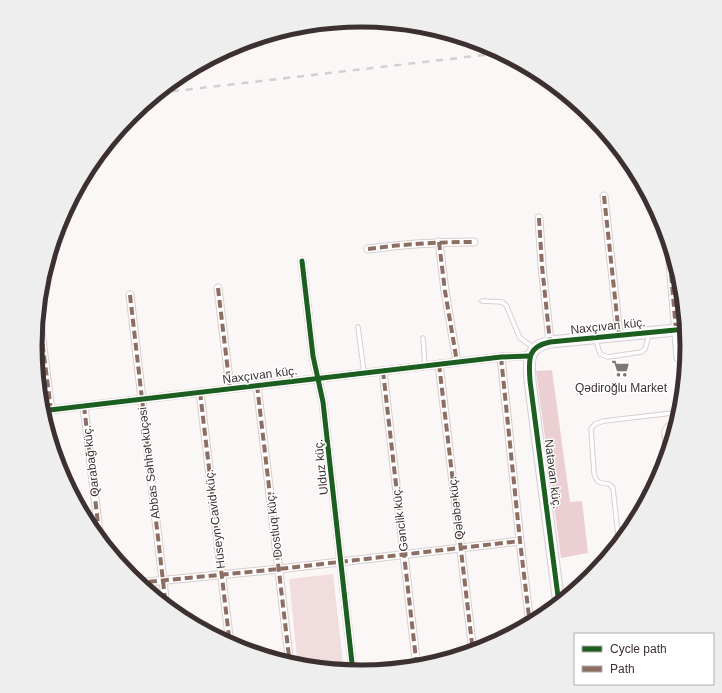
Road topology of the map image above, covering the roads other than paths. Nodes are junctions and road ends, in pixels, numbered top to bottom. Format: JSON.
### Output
{"nodes":[{"id":1,"x":604,"y":196,"type":"dead end"},
{"id":2,"x":540,"y":218,"type":"dead end"},
{"id":3,"x":439,"y":242,"type":"junction"},
{"id":4,"x":474,"y":242,"type":"dead end"},
{"id":5,"x":368,"y":249,"type":"dead end"},
{"id":6,"x":302,"y":261,"type":"dead end"},
{"id":7,"x":218,"y":288,"type":"dead end"},
{"id":8,"x":130,"y":295,"type":"dead end"},
{"id":9,"x":676,"y":295,"type":"edge"},
{"id":10,"x":482,"y":301,"type":"dead end"},
{"id":11,"x":679,"y":314,"type":"edge"},
{"id":12,"x":358,"y":327,"type":"dead end"},
{"id":13,"x":680,"y":329,"type":"edge"},
{"id":14,"x":649,"y":332,"type":"junction"},
{"id":15,"x":619,"y":335,"type":"junction"},
{"id":16,"x":595,"y":337,"type":"junction"},
{"id":17,"x":423,"y":338,"type":"dead end"},
{"id":18,"x":42,"y":339,"type":"edge"},
{"id":19,"x":680,"y":339,"type":"edge"},
{"id":20,"x":550,"y":342,"type":"junction"},
{"id":21,"x":533,"y":352,"type":"junction"},
{"id":22,"x":501,"y":357,"type":"junction"},
{"id":23,"x":678,"y":358,"type":"dead end"},
{"id":24,"x":457,"y":362,"type":"junction"},
{"id":25,"x":439,"y":364,"type":"junction"},
{"id":26,"x":425,"y":366,"type":"junction"},
{"id":27,"x":383,"y":371,"type":"junction"},
{"id":28,"x":364,"y":373,"type":"junction"},
{"id":29,"x":318,"y":378,"type":"junction"},
{"id":30,"x":257,"y":385,"type":"junction"},
{"id":31,"x":230,"y":388,"type":"junction"},
{"id":32,"x":200,"y":392,"type":"junction"},
{"id":33,"x":142,"y":399,"type":"junction"},
{"id":34,"x":84,"y":406,"type":"junction"},
{"id":35,"x":51,"y":410,"type":"joint"},
{"id":36,"x":673,"y":413,"type":"edge"},
{"id":37,"x":671,"y":424,"type":"edge"},
{"id":38,"x":665,"y":444,"type":"edge"},
{"id":39,"x":99,"y":529,"type":"edge"},
{"id":40,"x":618,"y":536,"type":"edge"},
{"id":41,"x":520,"y":541,"type":"junction"},
{"id":42,"x":461,"y":547,"type":"junction"},
{"id":43,"x":404,"y":554,"type":"junction"},
{"id":44,"x":341,"y":562,"type":"junction"},
{"id":45,"x":279,"y":569,"type":"junction"},
{"id":46,"x":222,"y":575,"type":"junction"},
{"id":47,"x":163,"y":580,"type":"junction"},
{"id":48,"x":145,"y":582,"type":"edge"},
{"id":49,"x":559,"y":597,"type":"edge"},
{"id":50,"x":165,"y":599,"type":"edge"},
{"id":51,"x":529,"y":618,"type":"edge"},
{"id":52,"x":229,"y":637,"type":"edge"},
{"id":53,"x":472,"y":646,"type":"edge"},
{"id":54,"x":289,"y":658,"type":"edge"},
{"id":55,"x":416,"y":661,"type":"edge"},
{"id":56,"x":352,"y":666,"type":"edge"}],
"edges":[{"from":1,"to":15,"type":"street"},
{"from":2,"to":20,"type":"street"},
{"from":3,"to":4,"type":"street"},
{"from":3,"to":5,"type":"street"},
{"from":3,"to":24,"type":"street"},
{"from":6,"to":29,"type":"street","name":"Ulduz küç."},
{"from":7,"to":31,"type":"street"},
{"from":8,"to":33,"type":"street","name":"Abbas Səhhət küçəsi"},
{"from":9,"to":11,"type":"street"},
{"from":10,"to":21,"type":"lane"},
{"from":12,"to":28,"type":"lane"},
{"from":13,"to":14,"type":"street","name":"Naxçıvan küç."},
{"from":14,"to":15,"type":"street","name":"Naxçıvan küç."},
{"from":14,"to":16,"type":"lane"},
{"from":15,"to":16,"type":"street","name":"Naxçıvan küç."},
{"from":16,"to":20,"type":"street","name":"Naxçıvan küç."},
{"from":17,"to":26,"type":"lane"},
{"from":18,"to":35,"type":"street"},
{"from":19,"to":23,"type":"street"},
{"from":20,"to":21,"type":"street","name":"Naxçıvan küç."},
{"from":21,"to":22,"type":"street","name":"Naxçıvan küç."},
{"from":21,"to":49,"type":"street","name":"Natəvan küç."},
{"from":22,"to":24,"type":"street","name":"Naxçıvan küç."},
{"from":22,"to":41,"type":"street"},
{"from":24,"to":25,"type":"street","name":"Naxçıvan küç."},
{"from":25,"to":26,"type":"street","name":"Naxçıvan küç."},
{"from":25,"to":42,"type":"street","name":"Qələbə küç."},
{"from":26,"to":27,"type":"street","name":"Naxçıvan küç."},
{"from":27,"to":28,"type":"street","name":"Naxçıvan küç."},
{"from":27,"to":43,"type":"street","name":"Gənclik küç."},
{"from":28,"to":29,"type":"street","name":"Naxçıvan küç."},
{"from":29,"to":30,"type":"street","name":"Naxçıvan küç."},
{"from":29,"to":44,"type":"street","name":"Ulduz küç."},
{"from":30,"to":31,"type":"street","name":"Naxçıvan küç."},
{"from":30,"to":45,"type":"street","name":"Dostluq küç."},
{"from":31,"to":32,"type":"street","name":"Naxçıvan küç."},
{"from":32,"to":33,"type":"street","name":"Naxçıvan küç."},
{"from":32,"to":46,"type":"street","name":"Hüseyn Cavid küç."},
{"from":33,"to":34,"type":"street","name":"Naxçıvan küç."},
{"from":33,"to":47,"type":"street","name":"Abbas Səhhət küçəsi"},
{"from":34,"to":35,"type":"street","name":"Naxçıvan küç."},
{"from":34,"to":39,"type":"street","name":"Qarabağ küç."},
{"from":36,"to":40,"type":"lane"},
{"from":37,"to":38,"type":"lane"},
{"from":41,"to":42,"type":"street"},
{"from":41,"to":51,"type":"street"},
{"from":42,"to":43,"type":"street"},
{"from":42,"to":53,"type":"street","name":"Qələbə küç."},
{"from":43,"to":44,"type":"street"},
{"from":43,"to":55,"type":"street","name":"Gənclik küç."},
{"from":44,"to":45,"type":"street"},
{"from":44,"to":56,"type":"street","name":"Ulduz küç."},
{"from":45,"to":46,"type":"street"},
{"from":45,"to":54,"type":"street","name":"Dostluq küç."},
{"from":46,"to":47,"type":"street"},
{"from":46,"to":52,"type":"street","name":"Hüseyn Cavid küç."},
{"from":47,"to":48,"type":"street"},
{"from":47,"to":50,"type":"street","name":"Abbas Səhhət küçəsi"}]}
